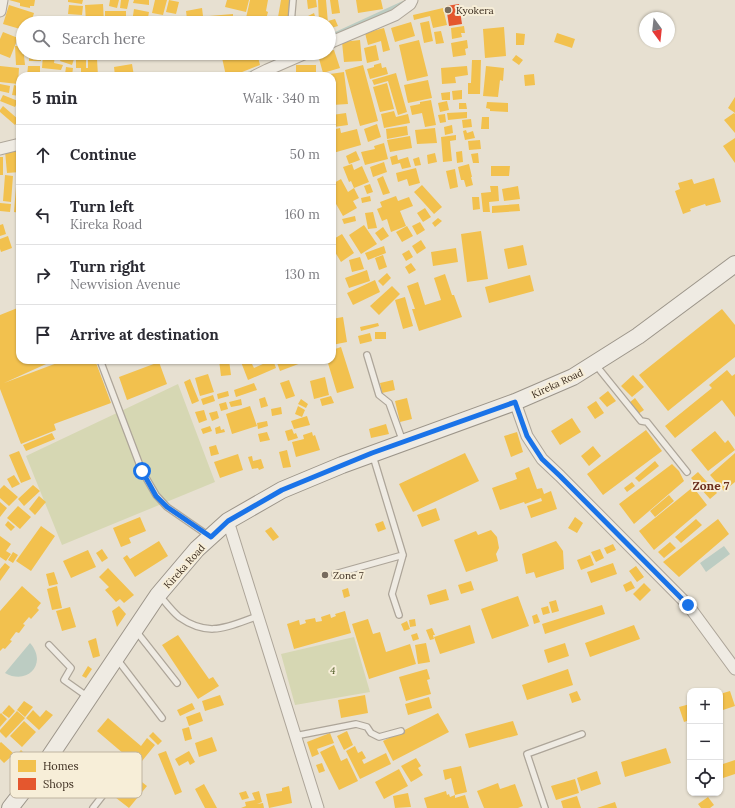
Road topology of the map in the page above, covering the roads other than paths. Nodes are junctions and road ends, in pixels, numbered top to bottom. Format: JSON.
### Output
{"nodes":[{"id":1,"x":2,"y":0,"type":"edge"},
{"id":2,"x":293,"y":0,"type":"edge"},
{"id":3,"x":412,"y":0,"type":"edge"},
{"id":4,"x":0,"y":11,"type":"edge"},
{"id":5,"x":292,"y":16,"type":"edge"},
{"id":6,"x":336,"y":40,"type":"edge"},
{"id":7,"x":290,"y":60,"type":"edge"},
{"id":8,"x":263,"y":72,"type":"edge"},
{"id":9,"x":16,"y":145,"type":"edge"},
{"id":10,"x":0,"y":149,"type":"edge"},
{"id":11,"x":735,"y":264,"type":"edge"},
{"id":12,"x":368,"y":355,"type":"dead end"},
{"id":13,"x":102,"y":364,"type":"edge"},
{"id":14,"x":594,"y":364,"type":"junction"},
{"id":15,"x":515,"y":402,"type":"junction"},
{"id":16,"x":403,"y":442,"type":"junction"},
{"id":17,"x":372,"y":453,"type":"junction"},
{"id":18,"x":687,"y":472,"type":"dead end"},
{"id":19,"x":228,"y":521,"type":"junction"},
{"id":20,"x":211,"y":537,"type":"junction"},
{"id":21,"x":402,"y":555,"type":"junction"},
{"id":22,"x":335,"y":574,"type":"dead end"},
{"id":23,"x":158,"y":595,"type":"junction"},
{"id":24,"x":399,"y":615,"type":"dead end"},
{"id":25,"x":258,"y":616,"type":"junction"},
{"id":26,"x":135,"y":630,"type":"junction"},
{"id":27,"x":49,"y":645,"type":"dead end"},
{"id":28,"x":116,"y":657,"type":"junction"},
{"id":29,"x":735,"y":669,"type":"edge"},
{"id":30,"x":177,"y":683,"type":"dead end"},
{"id":31,"x":89,"y":697,"type":"junction"},
{"id":32,"x":162,"y":718,"type":"dead end"},
{"id":33,"x":401,"y":731,"type":"dead end"},
{"id":34,"x":582,"y":734,"type":"dead end"},
{"id":35,"x":295,"y":736,"type":"junction"},
{"id":36,"x":53,"y":752,"type":"edge"},
{"id":37,"x":101,"y":798,"type":"edge"},
{"id":38,"x":93,"y":808,"type":"edge"},
{"id":39,"x":318,"y":808,"type":"edge"},
{"id":40,"x":545,"y":808,"type":"edge"}],
"edges":[{"from":1,"to":4,"type":"street"},
{"from":2,"to":5,"type":"lane"},
{"from":3,"to":6,"type":"street"},
{"from":7,"to":8,"type":"street"},
{"from":9,"to":10,"type":"street"},
{"from":11,"to":14,"type":"main road","name":"Kireka Road"},
{"from":12,"to":16,"type":"lane"},
{"from":13,"to":20,"type":"lane"},
{"from":14,"to":15,"type":"main road","name":"Kireka Road"},
{"from":14,"to":18,"type":"lane"},
{"from":15,"to":16,"type":"main road","name":"Kireka Road"},
{"from":15,"to":29,"type":"street"},
{"from":16,"to":17,"type":"main road","name":"Kireka Road"},
{"from":17,"to":19,"type":"main road","name":"Kireka Road"},
{"from":17,"to":21,"type":"lane"},
{"from":19,"to":20,"type":"main road","name":"Kireka Road"},
{"from":19,"to":25,"type":"street"},
{"from":20,"to":23,"type":"main road","name":"Kireka Road"},
{"from":21,"to":22,"type":"lane"},
{"from":21,"to":24,"type":"lane"},
{"from":23,"to":25,"type":"lane"},
{"from":23,"to":26,"type":"main road","name":"Kireka Road"},
{"from":25,"to":35,"type":"street"},
{"from":26,"to":28,"type":"main road","name":"Kireka Road"},
{"from":26,"to":30,"type":"lane"},
{"from":27,"to":31,"type":"lane"},
{"from":28,"to":31,"type":"main road","name":"Kireka Road"},
{"from":28,"to":32,"type":"lane"},
{"from":31,"to":36,"type":"main road","name":"Kireka Road"},
{"from":33,"to":35,"type":"lane"},
{"from":34,"to":40,"type":"lane"},
{"from":35,"to":39,"type":"street"},
{"from":37,"to":38,"type":"lane"}]}
